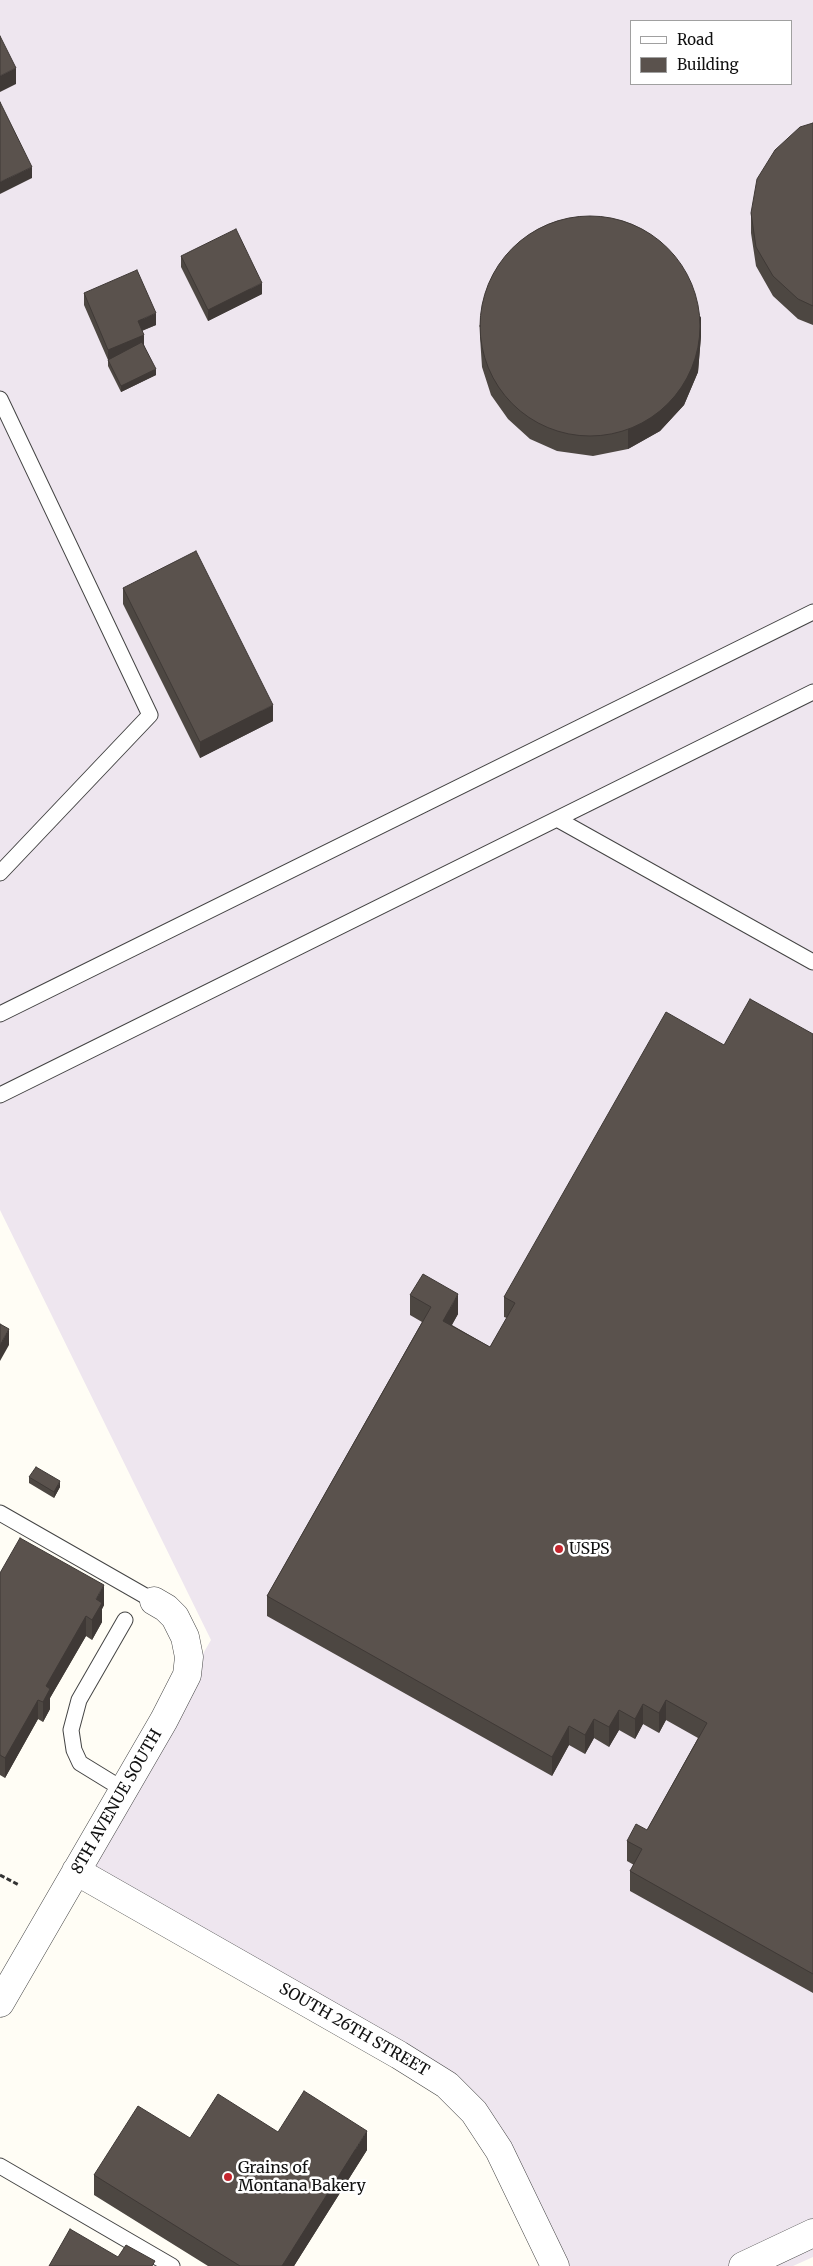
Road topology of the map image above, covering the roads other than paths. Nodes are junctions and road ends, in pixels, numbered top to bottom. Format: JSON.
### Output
{"nodes":[{"id":1,"x":0,"y":399,"type":"edge"},
{"id":2,"x":813,"y":612,"type":"edge"},
{"id":3,"x":813,"y":692,"type":"edge"},
{"id":4,"x":557,"y":819,"type":"junction"},
{"id":5,"x":0,"y":873,"type":"edge"},
{"id":6,"x":813,"y":962,"type":"edge"},
{"id":7,"x":0,"y":1014,"type":"edge"},
{"id":8,"x":0,"y":1095,"type":"edge"},
{"id":9,"x":0,"y":1513,"type":"edge"},
{"id":10,"x":154,"y":1601,"type":"joint"},
{"id":11,"x":125,"y":1620,"type":"dead end"},
{"id":12,"x":124,"y":1790,"type":"junction"},
{"id":13,"x":76,"y":1871,"type":"junction"},
{"id":14,"x":0,"y":2003,"type":"edge"},
{"id":15,"x":0,"y":2166,"type":"edge"},
{"id":16,"x":813,"y":2232,"type":"edge"},
{"id":17,"x":172,"y":2266,"type":"edge"},
{"id":18,"x":555,"y":2266,"type":"edge"},
{"id":19,"x":743,"y":2266,"type":"edge"}],
"edges":[{"from":1,"to":5,"type":"lane"},
{"from":2,"to":7,"type":"lane"},
{"from":3,"to":4,"type":"lane"},
{"from":4,"to":6,"type":"lane"},
{"from":4,"to":8,"type":"lane"},
{"from":9,"to":10,"type":"lane"},
{"from":10,"to":12,"type":"street","name":"8TH AVENUE SOUTH"},
{"from":11,"to":12,"type":"lane"},
{"from":12,"to":13,"type":"street","name":"8TH AVENUE SOUTH"},
{"from":13,"to":14,"type":"street","name":"8TH AVENUE SOUTH"},
{"from":13,"to":18,"type":"street","name":"SOUTH 26TH STREET"},
{"from":15,"to":17,"type":"lane"},
{"from":16,"to":19,"type":"street"}]}
